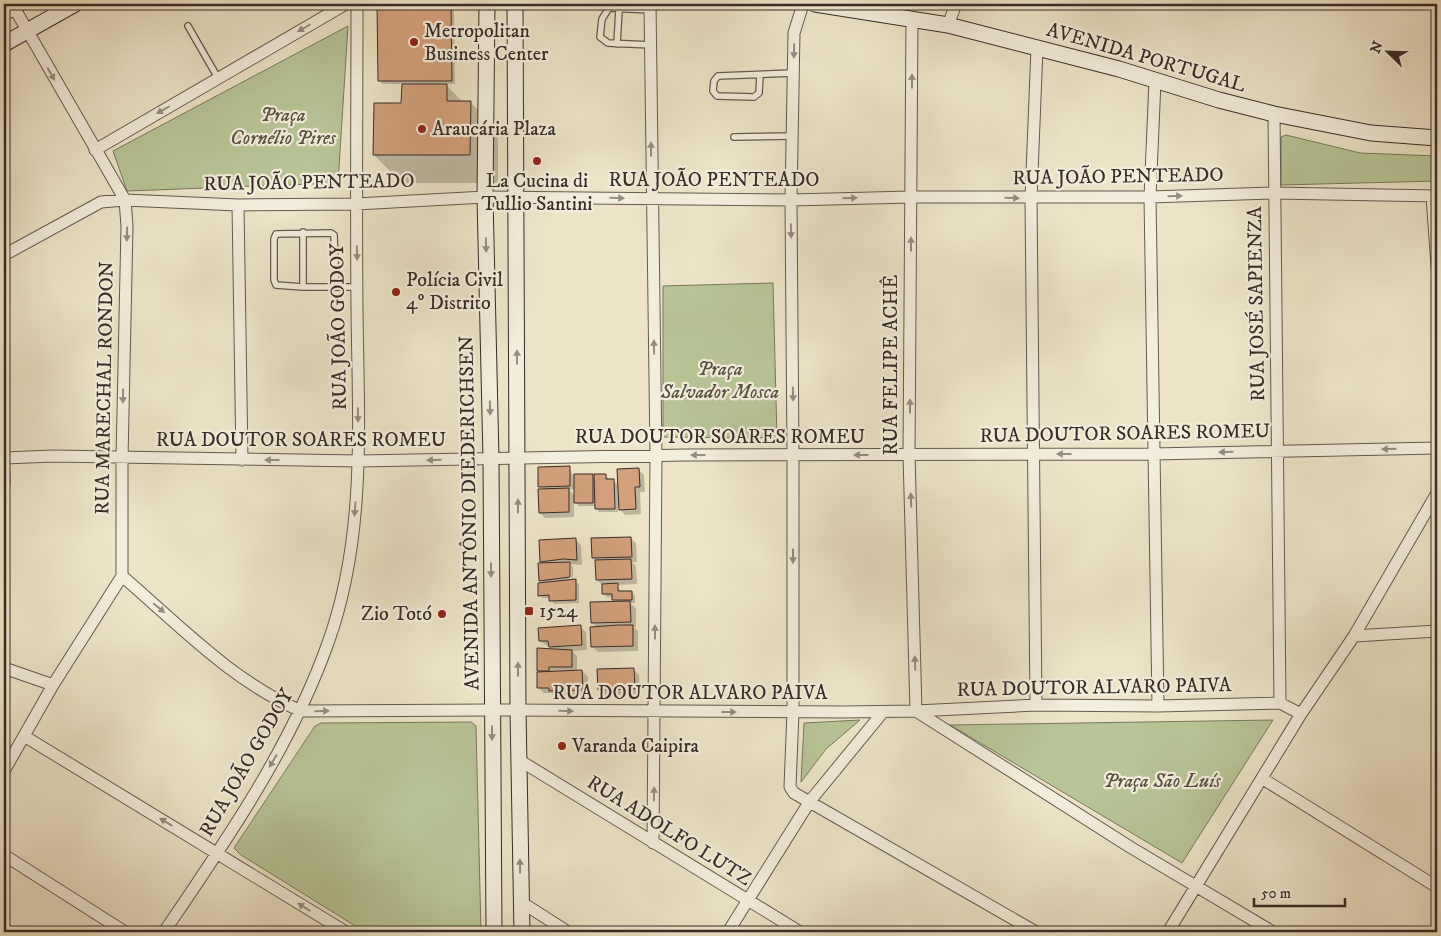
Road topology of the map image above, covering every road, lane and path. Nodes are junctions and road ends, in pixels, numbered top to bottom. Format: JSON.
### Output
{"nodes":[{"id":1,"x":75,"y":4,"type":"edge"},
{"id":2,"x":346,"y":4,"type":"edge"},
{"id":3,"x":357,"y":4,"type":"edge"},
{"id":4,"x":486,"y":4,"type":"edge"},
{"id":5,"x":515,"y":4,"type":"edge"},
{"id":6,"x":803,"y":4,"type":"edge"},
{"id":7,"x":815,"y":4,"type":"edge"},
{"id":8,"x":956,"y":4,"type":"edge"},
{"id":9,"x":608,"y":6,"type":"edge"},
{"id":10,"x":12,"y":7,"type":"edge"},
{"id":11,"x":650,"y":7,"type":"edge"},
{"id":12,"x":619,"y":10,"type":"junction"},
{"id":13,"x":890,"y":10,"type":"edge"},
{"id":14,"x":912,"y":19,"type":"junction"},
{"id":15,"x":948,"y":25,"type":"junction"},
{"id":16,"x":188,"y":26,"type":"dead end"},
{"id":17,"x":27,"y":32,"type":"junction"},
{"id":18,"x":4,"y":44,"type":"edge"},
{"id":19,"x":617,"y":44,"type":"junction"},
{"id":20,"x":651,"y":45,"type":"junction"},
{"id":21,"x":1037,"y":48,"type":"junction"},
{"id":22,"x":793,"y":73,"type":"junction"},
{"id":23,"x":760,"y":74,"type":"junction"},
{"id":24,"x":218,"y":78,"type":"junction"},
{"id":25,"x":1155,"y":80,"type":"junction"},
{"id":26,"x":1274,"y":114,"type":"junction"},
{"id":27,"x":792,"y":136,"type":"junction"},
{"id":28,"x":734,"y":137,"type":"dead end"},
{"id":29,"x":1437,"y":138,"type":"edge"},
{"id":30,"x":95,"y":150,"type":"junction"},
{"id":31,"x":1274,"y":193,"type":"junction"},
{"id":32,"x":516,"y":196,"type":"junction"},
{"id":33,"x":1435,"y":196,"type":"edge"},
{"id":34,"x":485,"y":197,"type":"junction"},
{"id":35,"x":911,"y":197,"type":"junction"},
{"id":36,"x":1150,"y":197,"type":"junction"},
{"id":37,"x":1031,"y":198,"type":"junction"},
{"id":38,"x":651,"y":199,"type":"junction"},
{"id":39,"x":125,"y":200,"type":"junction"},
{"id":40,"x":791,"y":200,"type":"junction"},
{"id":41,"x":356,"y":204,"type":"junction"},
{"id":42,"x":238,"y":205,"type":"junction"},
{"id":43,"x":303,"y":232,"type":"junction"},
{"id":44,"x":4,"y":255,"type":"edge"},
{"id":45,"x":1437,"y":266,"type":"edge"},
{"id":46,"x":303,"y":287,"type":"junction"},
{"id":47,"x":336,"y":287,"type":"junction"},
{"id":48,"x":357,"y":287,"type":"junction"},
{"id":49,"x":1437,"y":448,"type":"edge"},
{"id":50,"x":1278,"y":452,"type":"junction"},
{"id":51,"x":1033,"y":454,"type":"junction"},
{"id":52,"x":1153,"y":454,"type":"junction"},
{"id":53,"x":793,"y":455,"type":"junction"},
{"id":54,"x":909,"y":455,"type":"junction"},
{"id":55,"x":656,"y":456,"type":"junction"},
{"id":56,"x":4,"y":458,"type":"edge"},
{"id":57,"x":518,"y":458,"type":"junction"},
{"id":58,"x":122,"y":459,"type":"junction"},
{"id":59,"x":491,"y":459,"type":"junction"},
{"id":60,"x":242,"y":460,"type":"junction"},
{"id":61,"x":359,"y":461,"type":"junction"},
{"id":62,"x":4,"y":473,"type":"edge"},
{"id":63,"x":4,"y":483,"type":"edge"},
{"id":64,"x":1437,"y":493,"type":"edge"},
{"id":65,"x":122,"y":576,"type":"junction"},
{"id":66,"x":1437,"y":631,"type":"edge"},
{"id":67,"x":1354,"y":636,"type":"junction"},
{"id":68,"x":4,"y":668,"type":"edge"},
{"id":69,"x":52,"y":685,"type":"junction"},
{"id":70,"x":1280,"y":703,"type":"junction"},
{"id":71,"x":1036,"y":705,"type":"junction"},
{"id":72,"x":1158,"y":706,"type":"junction"},
{"id":73,"x":492,"y":710,"type":"junction"},
{"id":74,"x":518,"y":710,"type":"junction"},
{"id":75,"x":916,"y":711,"type":"junction"},
{"id":76,"x":301,"y":712,"type":"junction"},
{"id":77,"x":655,"y":712,"type":"junction"},
{"id":78,"x":793,"y":712,"type":"junction"},
{"id":79,"x":883,"y":712,"type":"junction"},
{"id":80,"x":1301,"y":714,"type":"junction"},
{"id":81,"x":24,"y":736,"type":"junction"},
{"id":82,"x":519,"y":760,"type":"junction"},
{"id":83,"x":4,"y":771,"type":"edge"},
{"id":84,"x":1263,"y":779,"type":"junction"},
{"id":85,"x":810,"y":801,"type":"junction"},
{"id":86,"x":653,"y":843,"type":"junction"},
{"id":87,"x":218,"y":853,"type":"junction"},
{"id":88,"x":4,"y":855,"type":"edge"},
{"id":89,"x":1195,"y":886,"type":"junction"},
{"id":90,"x":1437,"y":887,"type":"edge"},
{"id":91,"x":521,"y":902,"type":"junction"},
{"id":92,"x":747,"y":902,"type":"junction"},
{"id":93,"x":125,"y":932,"type":"edge"},
{"id":94,"x":164,"y":932,"type":"edge"},
{"id":95,"x":346,"y":932,"type":"edge"},
{"id":96,"x":494,"y":932,"type":"edge"},
{"id":97,"x":522,"y":932,"type":"edge"},
{"id":98,"x":568,"y":932,"type":"edge"},
{"id":99,"x":728,"y":932,"type":"edge"},
{"id":100,"x":800,"y":932,"type":"edge"},
{"id":101,"x":1036,"y":932,"type":"edge"},
{"id":102,"x":1168,"y":932,"type":"edge"},
{"id":103,"x":1273,"y":932,"type":"edge"}],
"edges":[{"from":1,"to":17,"type":"main road"},
{"from":2,"to":24,"type":"street","one_way":true},
{"from":3,"to":41,"type":"street","name":"RUA JOÃO GODOY"},
{"from":4,"to":34,"type":"main road","name":"AVENIDA ANTÔNIO DIEDERICHSEN"},
{"from":5,"to":32,"type":"main road"},
{"from":6,"to":22,"type":"street","one_way":true},
{"from":7,"to":13,"type":"main road","name":"AVENIDA PORTUGAL"},
{"from":8,"to":15,"type":"street"},
{"from":9,"to":12,"type":"lane"},
{"from":9,"to":19,"type":"lane"},
{"from":10,"to":17,"type":"street","name":"RUA MARECHAL RONDON"},
{"from":11,"to":12,"type":"lane"},
{"from":11,"to":20,"type":"street"},
{"from":12,"to":19,"type":"lane"},
{"from":13,"to":14,"type":"main road","name":"AVENIDA PORTUGAL"},
{"from":14,"to":15,"type":"main road","name":"AVENIDA PORTUGAL"},
{"from":35,"to":14,"type":"street","name":"RUA FELIPE ACHÊ","one_way":true},
{"from":15,"to":21,"type":"main road","name":"AVENIDA PORTUGAL"},
{"from":16,"to":24,"type":"lane"},
{"from":17,"to":18,"type":"main road"},
{"from":17,"to":30,"type":"street","name":"RUA MARECHAL RONDON","one_way":true},
{"from":19,"to":20,"type":"lane"},
{"from":38,"to":20,"type":"street","one_way":true},
{"from":21,"to":25,"type":"main road","name":"AVENIDA PORTUGAL"},
{"from":21,"to":37,"type":"street"},
{"from":22,"to":23,"type":"lane"},
{"from":22,"to":27,"type":"street"},
{"from":23,"to":23,"type":"lane"},
{"from":24,"to":30,"type":"street","one_way":true},
{"from":25,"to":26,"type":"main road","name":"AVENIDA PORTUGAL"},
{"from":25,"to":36,"type":"street"},
{"from":26,"to":29,"type":"main road","name":"AVENIDA PORTUGAL"},
{"from":26,"to":31,"type":"street","name":"RUA JOSÉ SAPIENZA"},
{"from":27,"to":28,"type":"lane"},
{"from":27,"to":40,"type":"street"},
{"from":30,"to":39,"type":"street","name":"RUA MARECHAL RONDON"},
{"from":31,"to":33,"type":"street","name":"RUA JOÃO PENTEADO"},
{"from":36,"to":31,"type":"street","name":"RUA JOÃO PENTEADO","one_way":true},
{"from":31,"to":50,"type":"street","name":"RUA JOSÉ SAPIENZA"},
{"from":32,"to":34,"type":"street","name":"RUA JOÃO PENTEADO"},
{"from":32,"to":38,"type":"street","name":"RUA JOÃO PENTEADO","one_way":true},
{"from":57,"to":32,"type":"main road","one_way":true},
{"from":33,"to":45,"type":"street"},
{"from":34,"to":41,"type":"street","name":"RUA JOÃO PENTEADO"},
{"from":34,"to":59,"type":"main road","name":"AVENIDA ANTÔNIO DIEDERICHSEN","one_way":true},
{"from":35,"to":37,"type":"street","name":"RUA JOÃO PENTEADO","one_way":true},
{"from":40,"to":35,"type":"street","name":"RUA JOÃO PENTEADO","one_way":true},
{"from":54,"to":35,"type":"street","name":"RUA FELIPE ACHÊ","one_way":true},
{"from":36,"to":37,"type":"street","name":"RUA JOÃO PENTEADO"},
{"from":36,"to":52,"type":"street"},
{"from":37,"to":51,"type":"street"},
{"from":38,"to":40,"type":"street","name":"RUA JOÃO PENTEADO"},
{"from":55,"to":38,"type":"street","one_way":true},
{"from":39,"to":42,"type":"street","name":"RUA JOÃO PENTEADO"},
{"from":39,"to":44,"type":"street","name":"RUA JOÃO PENTEADO"},
{"from":39,"to":58,"type":"street","name":"RUA MARECHAL RONDON","one_way":true},
{"from":40,"to":53,"type":"street","one_way":true},
{"from":41,"to":42,"type":"street","name":"RUA JOÃO PENTEADO"},
{"from":41,"to":48,"type":"street","name":"RUA JOÃO GODOY","one_way":true},
{"from":42,"to":60,"type":"street"},
{"from":43,"to":46,"type":"lane"},
{"from":43,"to":46,"type":"lane"},
{"from":43,"to":47,"type":"lane"},
{"from":46,"to":47,"type":"lane"},
{"from":47,"to":48,"type":"lane"},
{"from":48,"to":61,"type":"street","name":"RUA JOÃO GODOY","one_way":true},
{"from":49,"to":50,"type":"street","name":"RUA DOUTOR SOARES ROMEU","one_way":true},
{"from":50,"to":52,"type":"street","name":"RUA DOUTOR SOARES ROMEU","one_way":true},
{"from":50,"to":70,"type":"street","name":"RUA JOSÉ SAPIENZA"},
{"from":52,"to":51,"type":"street","name":"RUA DOUTOR SOARES ROMEU","one_way":true},
{"from":51,"to":54,"type":"street","name":"RUA DOUTOR SOARES ROMEU"},
{"from":51,"to":71,"type":"street"},
{"from":52,"to":72,"type":"street"},
{"from":54,"to":53,"type":"street","name":"RUA DOUTOR SOARES ROMEU","one_way":true},
{"from":53,"to":55,"type":"street","name":"RUA DOUTOR SOARES ROMEU","one_way":true},
{"from":53,"to":78,"type":"street","one_way":true},
{"from":75,"to":54,"type":"street","name":"RUA FELIPE ACHÊ","one_way":true},
{"from":55,"to":57,"type":"street","name":"RUA DOUTOR SOARES ROMEU"},
{"from":77,"to":55,"type":"street","one_way":true},
{"from":56,"to":58,"type":"street","name":"RUA DOUTOR SOARES ROMEU"},
{"from":57,"to":59,"type":"street","name":"RUA DOUTOR SOARES ROMEU"},
{"from":74,"to":57,"type":"main road","one_way":true},
{"from":58,"to":60,"type":"street","name":"RUA DOUTOR SOARES ROMEU"},
{"from":58,"to":65,"type":"street","name":"RUA MARECHAL RONDON"},
{"from":59,"to":61,"type":"street","name":"RUA DOUTOR SOARES ROMEU","one_way":true},
{"from":59,"to":73,"type":"main road","name":"AVENIDA ANTÔNIO DIEDERICHSEN","one_way":true},
{"from":61,"to":60,"type":"street","name":"RUA DOUTOR SOARES ROMEU","one_way":true},
{"from":61,"to":76,"type":"street","name":"RUA JOÃO GODOY","one_way":true},
{"from":62,"to":63,"type":"street"},
{"from":64,"to":67,"type":"street"},
{"from":65,"to":69,"type":"street"},
{"from":65,"to":76,"type":"street","name":"RUA DOUTOR ALVARO PAIVA","one_way":true},
{"from":66,"to":67,"type":"street"},
{"from":67,"to":80,"type":"street"},
{"from":68,"to":69,"type":"street"},
{"from":69,"to":81,"type":"street"},
{"from":70,"to":72,"type":"street","name":"RUA DOUTOR ALVARO PAIVA"},
{"from":70,"to":80,"type":"street","name":"RUA DOUTOR ALVARO PAIVA"},
{"from":71,"to":72,"type":"street","name":"RUA DOUTOR ALVARO PAIVA"},
{"from":71,"to":75,"type":"street","name":"RUA DOUTOR ALVARO PAIVA"},
{"from":73,"to":74,"type":"street","name":"RUA DOUTOR ALVARO PAIVA"},
{"from":76,"to":73,"type":"street","name":"RUA DOUTOR ALVARO PAIVA","one_way":true},
{"from":73,"to":96,"type":"main road","name":"AVENIDA ANTÔNIO DIEDERICHSEN","one_way":true},
{"from":74,"to":77,"type":"street","name":"RUA DOUTOR ALVARO PAIVA","one_way":true},
{"from":74,"to":82,"type":"main road"},
{"from":75,"to":79,"type":"street","name":"RUA DOUTOR ALVARO PAIVA"},
{"from":75,"to":89,"type":"street"},
{"from":76,"to":87,"type":"street","name":"RUA JOÃO GODOY","one_way":true},
{"from":77,"to":78,"type":"street","name":"RUA DOUTOR ALVARO PAIVA","one_way":true},
{"from":86,"to":77,"type":"street","one_way":true},
{"from":78,"to":79,"type":"street","name":"RUA DOUTOR ALVARO PAIVA"},
{"from":78,"to":85,"type":"street"},
{"from":79,"to":85,"type":"street"},
{"from":80,"to":84,"type":"street"},
{"from":81,"to":83,"type":"street"},
{"from":87,"to":81,"type":"street","one_way":true},
{"from":82,"to":86,"type":"street","name":"RUA ADOLFO LUTZ"},
{"from":91,"to":82,"type":"main road","one_way":true},
{"from":84,"to":89,"type":"street"},
{"from":84,"to":90,"type":"street"},
{"from":85,"to":92,"type":"street"},
{"from":85,"to":101,"type":"street"},
{"from":86,"to":92,"type":"street","name":"RUA ADOLFO LUTZ"},
{"from":87,"to":94,"type":"street","name":"RUA JOÃO GODOY"},
{"from":95,"to":87,"type":"street","one_way":true},
{"from":88,"to":93,"type":"street"},
{"from":89,"to":102,"type":"street"},
{"from":89,"to":103,"type":"street"},
{"from":91,"to":97,"type":"main road"},
{"from":91,"to":98,"type":"street"},
{"from":92,"to":99,"type":"street"},
{"from":92,"to":100,"type":"street","name":"RUA ADOLFO LUTZ"}]}
